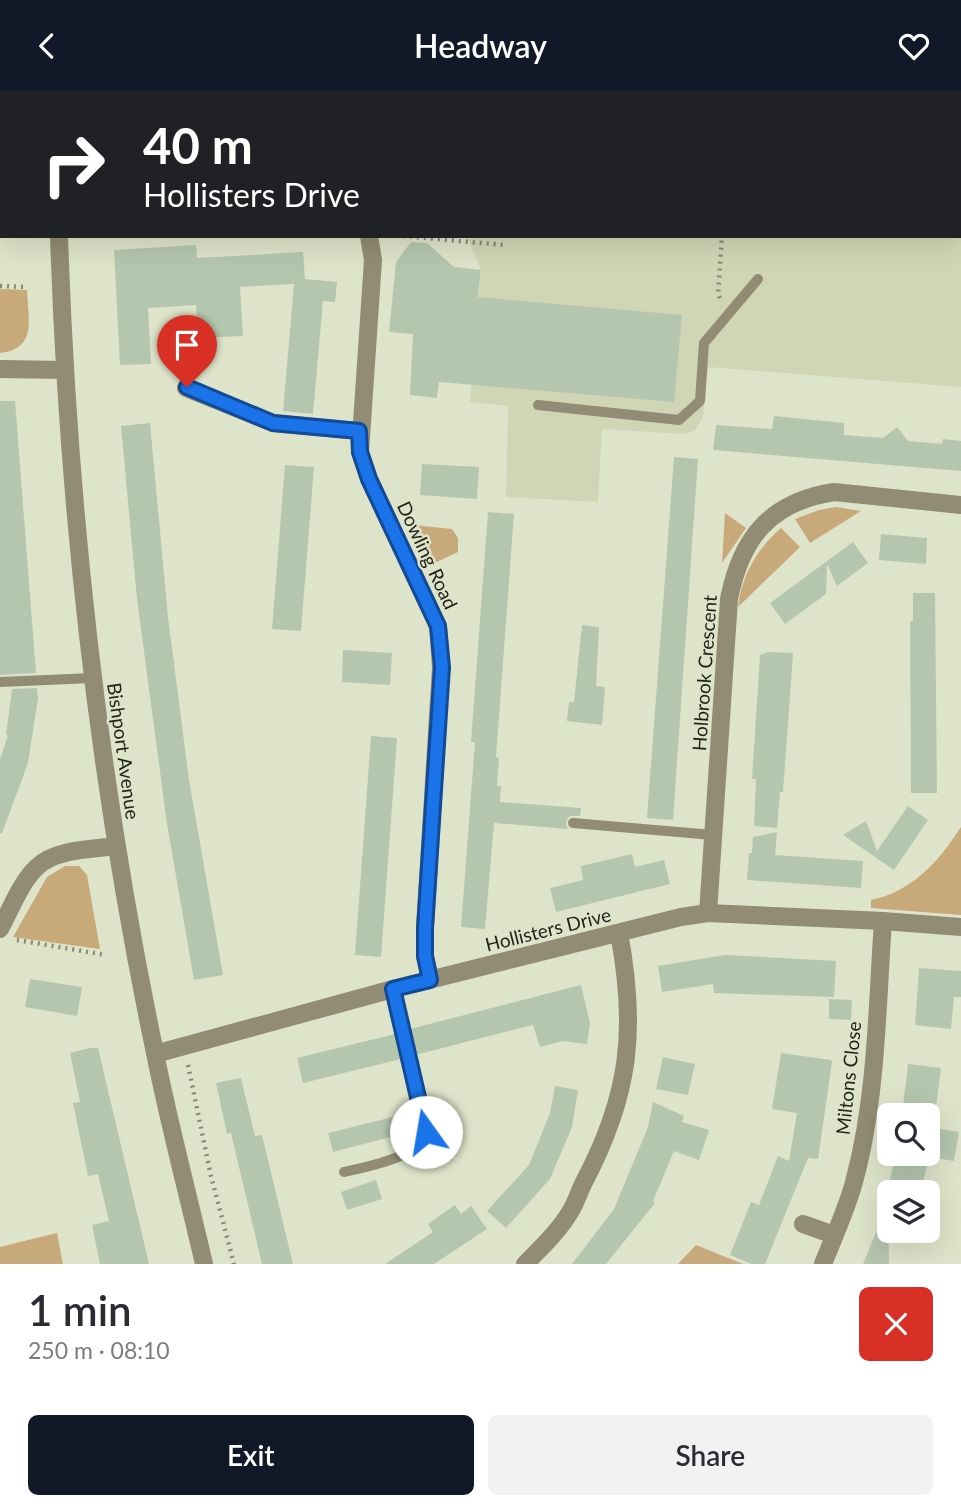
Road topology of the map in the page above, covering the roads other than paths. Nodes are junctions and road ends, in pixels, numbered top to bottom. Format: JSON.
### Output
{"nodes":[{"id":1,"x":60,"y":238,"type":"edge"},
{"id":2,"x":369,"y":238,"type":"edge"},
{"id":3,"x":758,"y":279,"type":"dead end"},
{"id":4,"x":0,"y":369,"type":"edge"},
{"id":5,"x":65,"y":370,"type":"junction"},
{"id":6,"x":187,"y":387,"type":"dead end"},
{"id":7,"x":538,"y":405,"type":"dead end"},
{"id":8,"x":359,"y":431,"type":"junction"},
{"id":9,"x":961,"y":505,"type":"edge"},
{"id":10,"x":93,"y":678,"type":"junction"},
{"id":11,"x":0,"y":682,"type":"edge"},
{"id":12,"x":573,"y":823,"type":"dead end"},
{"id":13,"x":713,"y":835,"type":"junction"},
{"id":14,"x":117,"y":846,"type":"junction"},
{"id":15,"x":708,"y":913,"type":"junction"},
{"id":16,"x":883,"y":921,"type":"junction"},
{"id":17,"x":961,"y":927,"type":"edge"},
{"id":18,"x":619,"y":933,"type":"junction"},
{"id":19,"x":7,"y":935,"type":"edge"},
{"id":20,"x":430,"y":980,"type":"junction"},
{"id":21,"x":393,"y":989,"type":"junction"},
{"id":22,"x":155,"y":1054,"type":"junction"},
{"id":23,"x":344,"y":1172,"type":"dead end"},
{"id":24,"x":803,"y":1224,"type":"dead end"},
{"id":25,"x":834,"y":1235,"type":"junction"},
{"id":26,"x":204,"y":1264,"type":"edge"},
{"id":27,"x":525,"y":1264,"type":"edge"},
{"id":28,"x":823,"y":1264,"type":"edge"}],
"edges":[{"from":1,"to":5,"type":"street","name":"Bishport Avenue"},
{"from":2,"to":8,"type":"street","name":"Dowling Road"},
{"from":3,"to":7,"type":"lane"},
{"from":4,"to":5,"type":"street"},
{"from":5,"to":10,"type":"street","name":"Bishport Avenue"},
{"from":6,"to":8,"type":"street"},
{"from":8,"to":20,"type":"street","name":"Dowling Road"},
{"from":9,"to":13,"type":"street","name":"Holbrook Crescent"},
{"from":10,"to":11,"type":"lane"},
{"from":10,"to":14,"type":"street","name":"Bishport Avenue"},
{"from":12,"to":13,"type":"lane"},
{"from":13,"to":15,"type":"street","name":"Holbrook Crescent"},
{"from":14,"to":19,"type":"street"},
{"from":14,"to":22,"type":"street","name":"Bishport Avenue"},
{"from":15,"to":16,"type":"street","name":"Hollisters Drive"},
{"from":15,"to":18,"type":"street","name":"Hollisters Drive"},
{"from":16,"to":17,"type":"street","name":"Hollisters Drive"},
{"from":16,"to":25,"type":"street","name":"Miltons Close"},
{"from":18,"to":20,"type":"street","name":"Hollisters Drive"},
{"from":18,"to":27,"type":"street"},
{"from":20,"to":21,"type":"street","name":"Hollisters Drive"},
{"from":21,"to":22,"type":"street","name":"Hollisters Drive"},
{"from":21,"to":23,"type":"lane"},
{"from":22,"to":26,"type":"street","name":"Bishport Avenue"},
{"from":24,"to":25,"type":"street"},
{"from":25,"to":28,"type":"street","name":"Miltons Close"}]}
